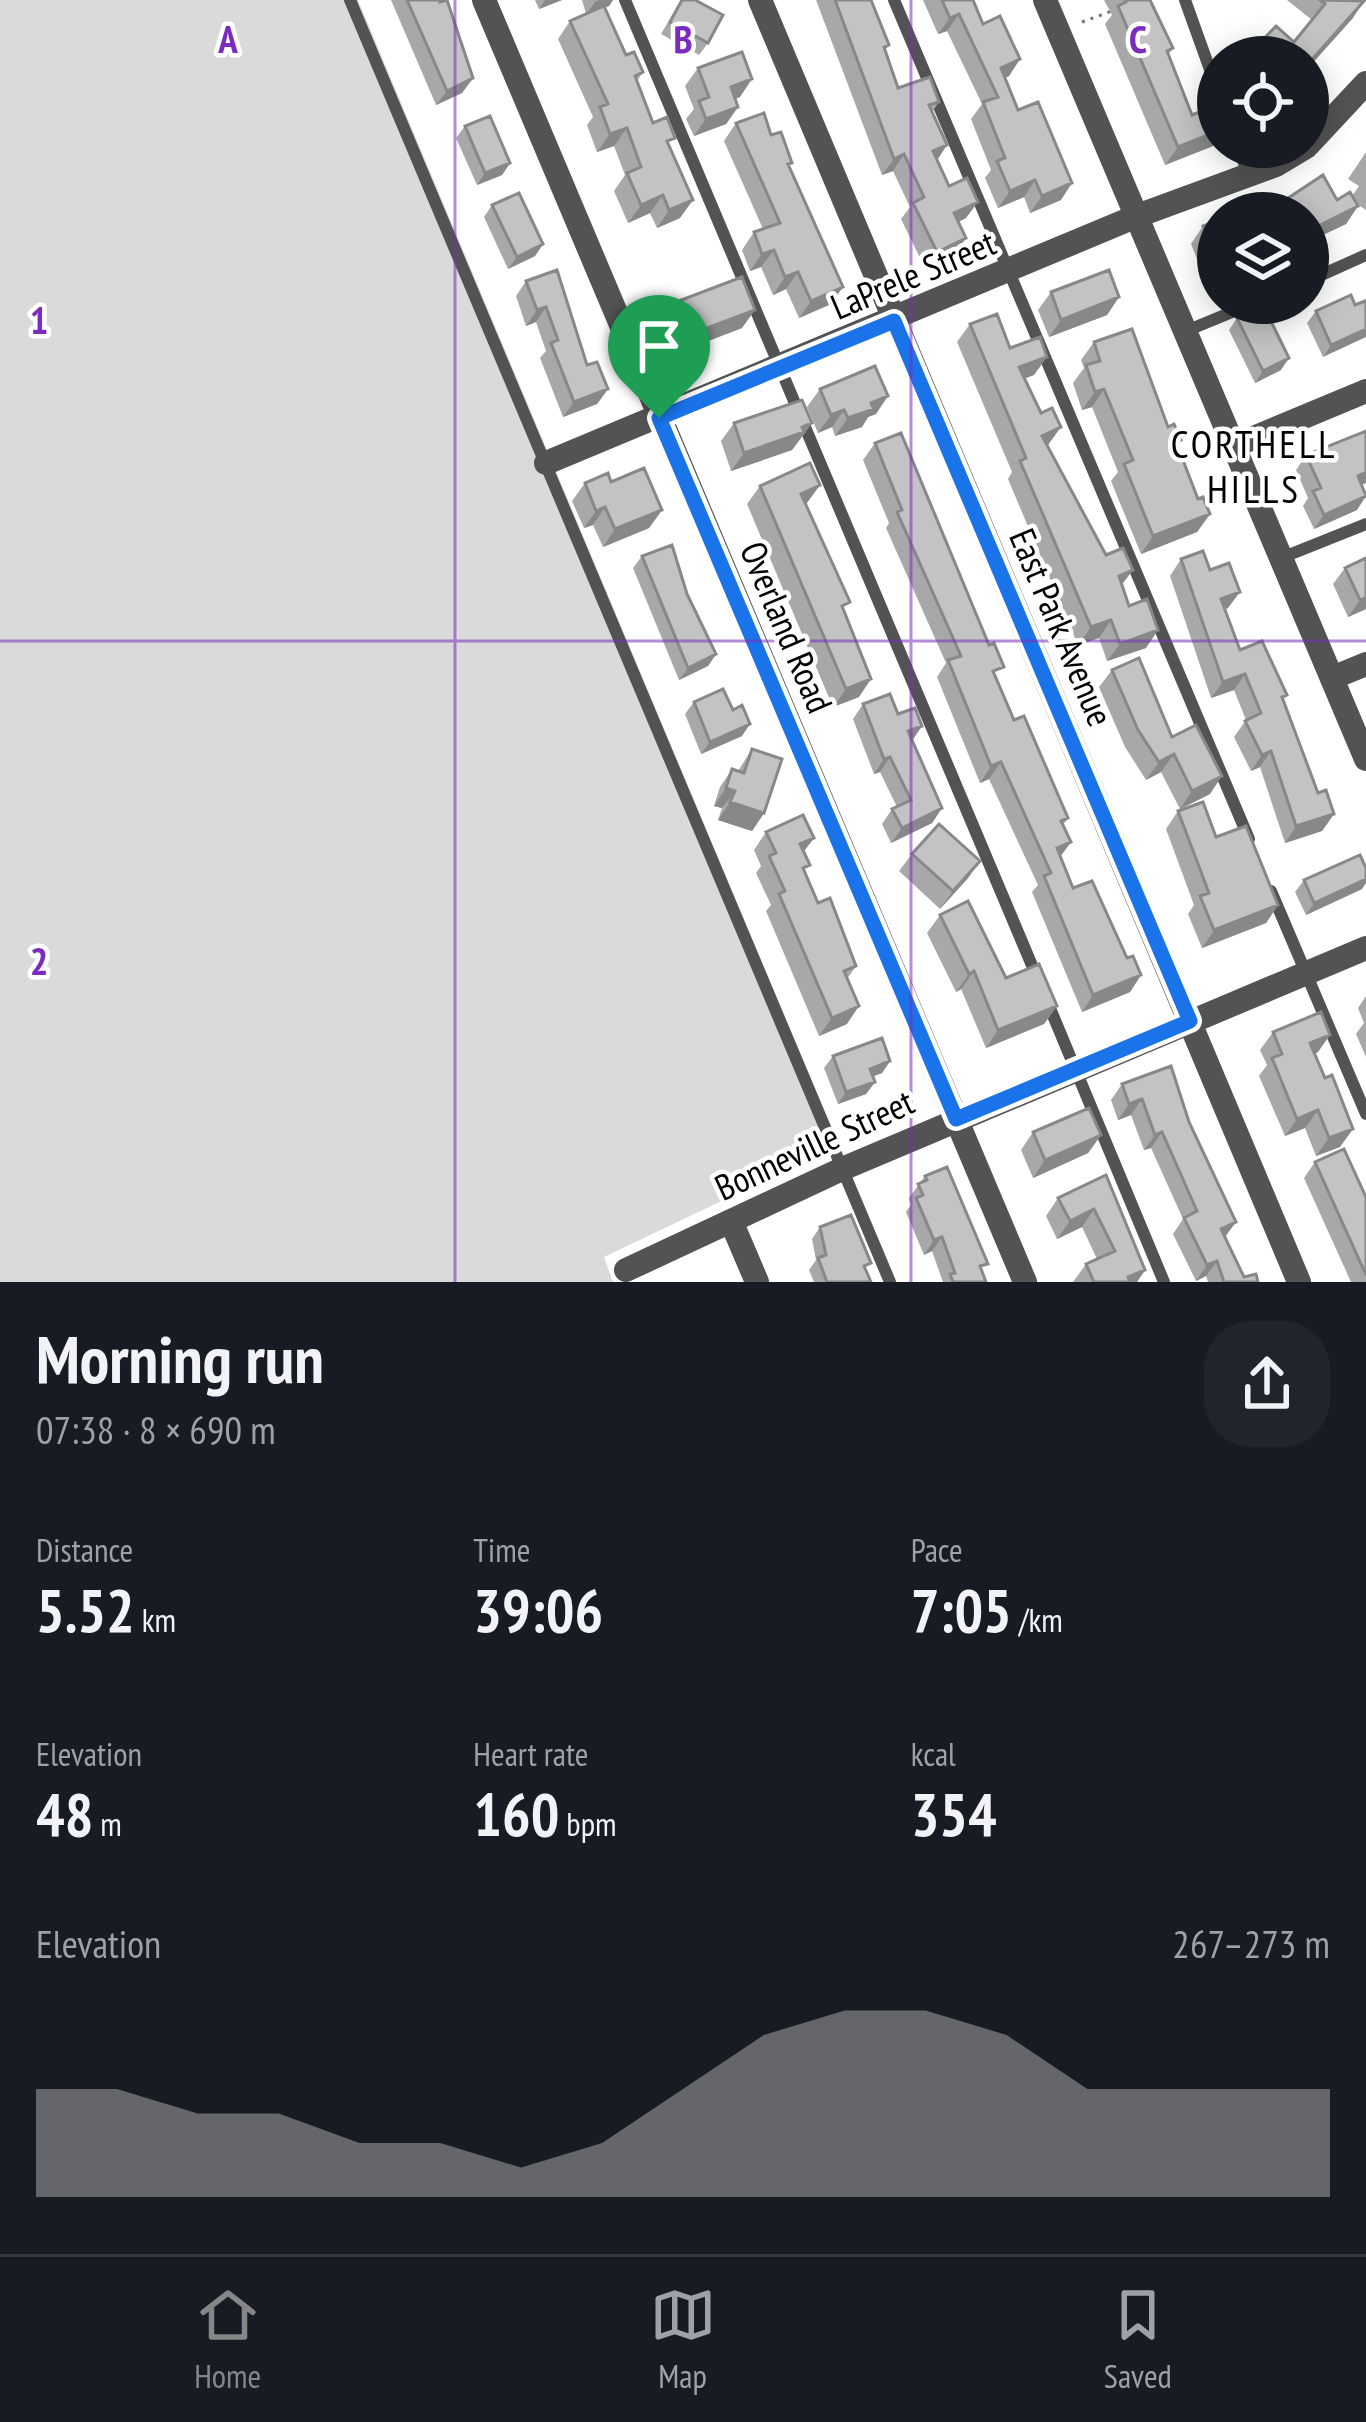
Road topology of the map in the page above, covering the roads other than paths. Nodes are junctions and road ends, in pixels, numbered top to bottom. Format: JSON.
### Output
{"nodes":[{"id":1,"x":350,"y":0,"type":"edge"},
{"id":2,"x":484,"y":0,"type":"edge"},
{"id":3,"x":625,"y":0,"type":"edge"},
{"id":4,"x":760,"y":0,"type":"edge"},
{"id":5,"x":895,"y":0,"type":"edge"},
{"id":6,"x":1045,"y":0,"type":"edge"},
{"id":7,"x":1185,"y":0,"type":"edge"},
{"id":8,"x":1198,"y":36,"type":"edge"},
{"id":9,"x":1366,"y":83,"type":"edge"},
{"id":10,"x":1329,"y":123,"type":"edge"},
{"id":11,"x":1245,"y":168,"type":"edge"},
{"id":12,"x":1264,"y":168,"type":"edge"},
{"id":13,"x":1248,"y":176,"type":"junction"},
{"id":14,"x":1137,"y":216,"type":"junction"},
{"id":15,"x":1366,"y":255,"type":"edge"},
{"id":16,"x":1012,"y":272,"type":"junction"},
{"id":17,"x":1329,"y":272,"type":"edge"},
{"id":18,"x":894,"y":321,"type":"junction"},
{"id":19,"x":1203,"y":324,"type":"edge"},
{"id":20,"x":1186,"y":331,"type":"junction"},
{"id":21,"x":779,"y":369,"type":"junction"},
{"id":22,"x":1366,"y":391,"type":"edge"},
{"id":23,"x":659,"y":418,"type":"junction"},
{"id":24,"x":1234,"y":446,"type":"junction"},
{"id":25,"x":546,"y":463,"type":"junction"},
{"id":26,"x":1366,"y":524,"type":"edge"},
{"id":27,"x":1281,"y":558,"type":"junction"},
{"id":28,"x":1366,"y":664,"type":"edge"},
{"id":29,"x":1332,"y":678,"type":"junction"},
{"id":30,"x":1366,"y":759,"type":"edge"},
{"id":31,"x":1252,"y":845,"type":"edge"},
{"id":32,"x":1261,"y":867,"type":"edge"},
{"id":33,"x":1366,"y":948,"type":"edge"},
{"id":34,"x":1306,"y":974,"type":"junction"},
{"id":35,"x":1190,"y":1021,"type":"junction"},
{"id":36,"x":1076,"y":1069,"type":"junction"},
{"id":37,"x":1366,"y":1114,"type":"edge"},
{"id":38,"x":956,"y":1119,"type":"junction"},
{"id":39,"x":842,"y":1168,"type":"junction"},
{"id":40,"x":731,"y":1221,"type":"junction"},
{"id":41,"x":626,"y":1270,"type":"dead end"},
{"id":42,"x":757,"y":1282,"type":"edge"},
{"id":43,"x":890,"y":1282,"type":"edge"},
{"id":44,"x":1025,"y":1282,"type":"edge"},
{"id":45,"x":1164,"y":1282,"type":"edge"},
{"id":46,"x":1299,"y":1282,"type":"edge"}],
"edges":[{"from":1,"to":25,"type":"lane"},
{"from":2,"to":23,"type":"street","name":"Overland Road"},
{"from":3,"to":21,"type":"lane"},
{"from":4,"to":18,"type":"street","name":"East Park Avenue"},
{"from":5,"to":16,"type":"lane"},
{"from":6,"to":14,"type":"street"},
{"from":7,"to":8,"type":"lane"},
{"from":9,"to":10,"type":"street","name":"LaPrele Street"},
{"from":11,"to":13,"type":"lane"},
{"from":12,"to":13,"type":"street","name":"LaPrele Street"},
{"from":13,"to":14,"type":"street","name":"LaPrele Street"},
{"from":14,"to":16,"type":"street","name":"LaPrele Street"},
{"from":14,"to":20,"type":"street"},
{"from":15,"to":17,"type":"lane"},
{"from":16,"to":18,"type":"street","name":"LaPrele Street"},
{"from":16,"to":31,"type":"lane"},
{"from":18,"to":21,"type":"street","name":"LaPrele Street"},
{"from":18,"to":35,"type":"street","name":"East Park Avenue"},
{"from":19,"to":20,"type":"lane"},
{"from":20,"to":24,"type":"street"},
{"from":21,"to":23,"type":"street","name":"LaPrele Street"},
{"from":21,"to":36,"type":"lane"},
{"from":22,"to":24,"type":"street"},
{"from":23,"to":25,"type":"street","name":"LaPrele Street"},
{"from":23,"to":38,"type":"street","name":"Overland Road"},
{"from":24,"to":27,"type":"street"},
{"from":25,"to":39,"type":"lane"},
{"from":26,"to":27,"type":"lane"},
{"from":27,"to":29,"type":"street"},
{"from":28,"to":29,"type":"street"},
{"from":29,"to":30,"type":"street"},
{"from":32,"to":34,"type":"lane"},
{"from":33,"to":34,"type":"street","name":"Bonneville Street"},
{"from":34,"to":35,"type":"street","name":"Bonneville Street"},
{"from":34,"to":37,"type":"lane"},
{"from":35,"to":36,"type":"street","name":"Bonneville Street"},
{"from":35,"to":46,"type":"street","name":"East Park Avenue"},
{"from":36,"to":38,"type":"street","name":"Bonneville Street"},
{"from":36,"to":45,"type":"lane"},
{"from":38,"to":39,"type":"street","name":"Bonneville Street"},
{"from":38,"to":44,"type":"street","name":"Overland Road"},
{"from":39,"to":40,"type":"street","name":"Bonneville Street"},
{"from":39,"to":43,"type":"lane"},
{"from":40,"to":41,"type":"street","name":"Bonneville Street"},
{"from":40,"to":42,"type":"street"}]}
